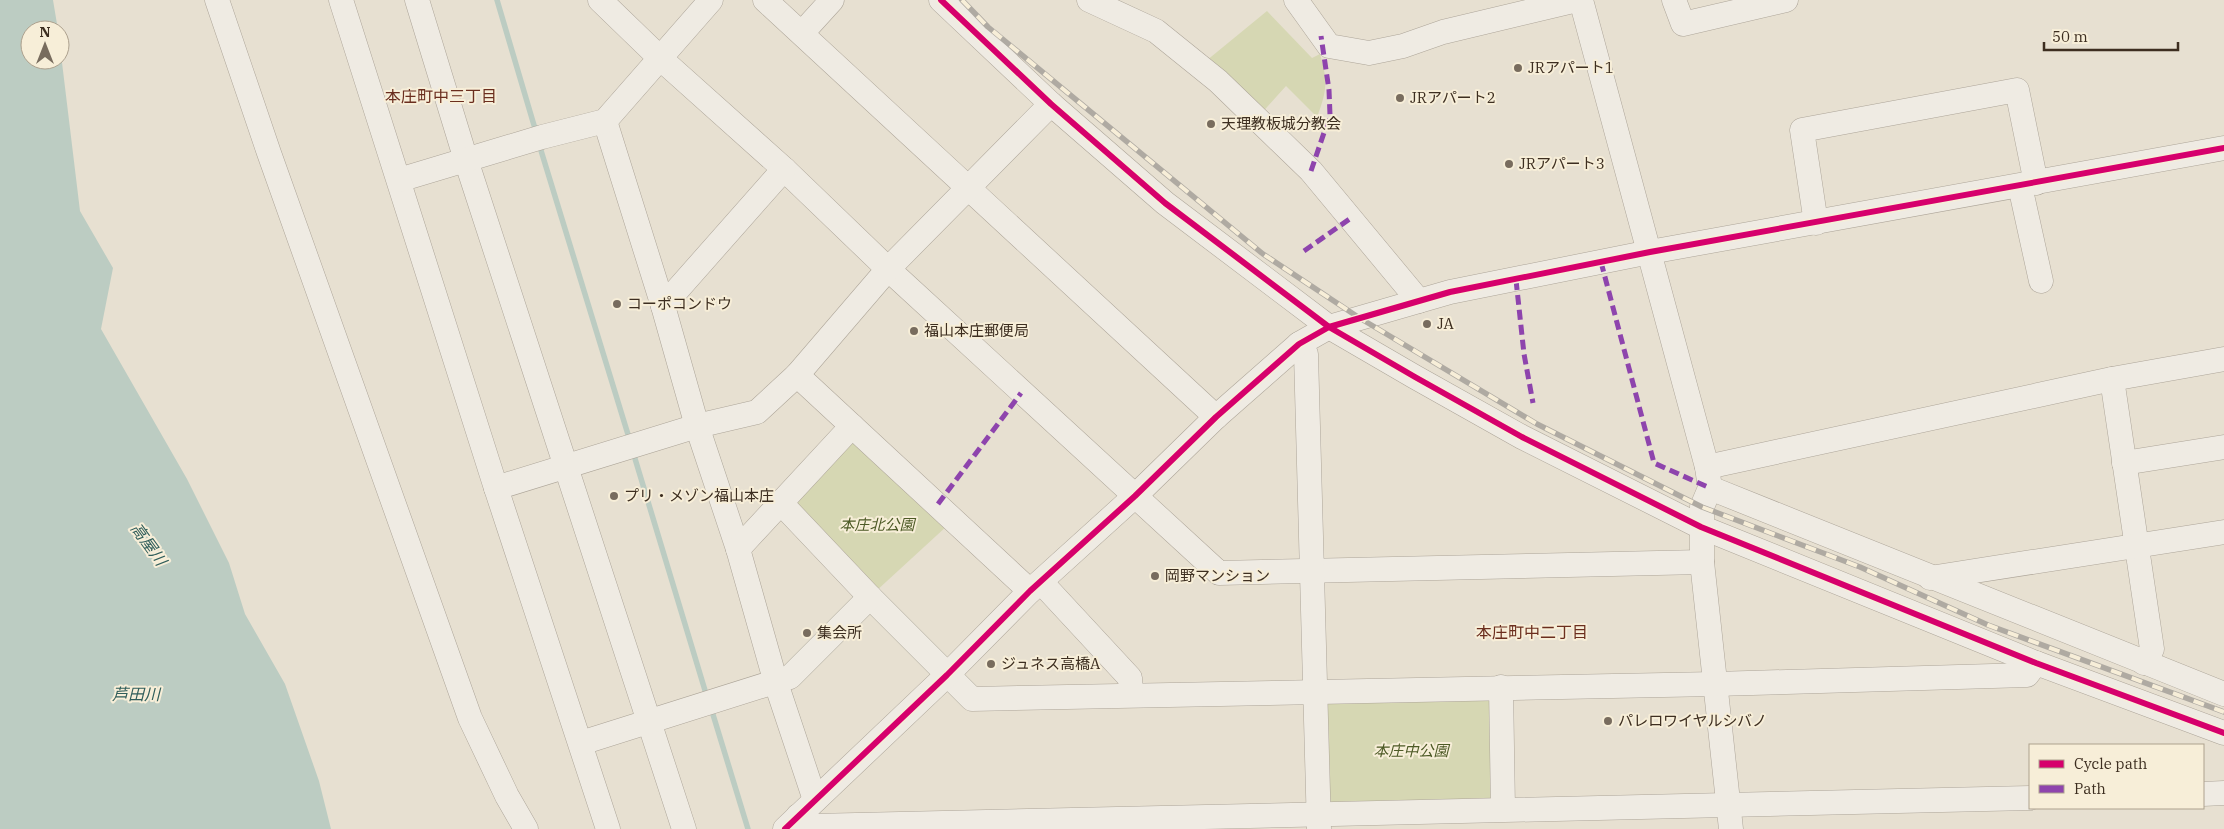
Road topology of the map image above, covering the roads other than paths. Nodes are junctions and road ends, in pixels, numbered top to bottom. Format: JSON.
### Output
{"nodes":[{"id":1,"x":217,"y":0,"type":"edge"},
{"id":2,"x":341,"y":0,"type":"edge"},
{"id":3,"x":417,"y":0,"type":"edge"},
{"id":4,"x":600,"y":0,"type":"edge"},
{"id":5,"x":711,"y":0,"type":"edge"},
{"id":6,"x":765,"y":0,"type":"edge"},
{"id":7,"x":832,"y":0,"type":"edge"},
{"id":8,"x":941,"y":0,"type":"edge"},
{"id":9,"x":1089,"y":0,"type":"edge"},
{"id":10,"x":1296,"y":0,"type":"edge"},
{"id":11,"x":1579,"y":0,"type":"edge"},
{"id":12,"x":1674,"y":0,"type":"edge"},
{"id":13,"x":1786,"y":0,"type":"edge"},
{"id":14,"x":802,"y":33,"type":"junction"},
{"id":15,"x":661,"y":60,"type":"junction"},
{"id":16,"x":1051,"y":104,"type":"junction"},
{"id":17,"x":605,"y":122,"type":"junction"},
{"id":18,"x":2224,"y":148,"type":"edge"},
{"id":19,"x":466,"y":160,"type":"junction"},
{"id":20,"x":784,"y":169,"type":"junction"},
{"id":21,"x":399,"y":180,"type":"junction"},
{"id":22,"x":2028,"y":184,"type":"junction"},
{"id":23,"x":970,"y":188,"type":"junction"},
{"id":24,"x":1816,"y":223,"type":"junction"},
{"id":25,"x":1650,"y":252,"type":"junction"},
{"id":26,"x":888,"y":269,"type":"junction"},
{"id":27,"x":2041,"y":281,"type":"dead end"},
{"id":28,"x":1419,"y":301,"type":"junction"},
{"id":29,"x":663,"y":306,"type":"junction"},
{"id":30,"x":1329,"y":327,"type":"junction"},
{"id":31,"x":1299,"y":344,"type":"junction"},
{"id":32,"x":2224,"y":359,"type":"edge"},
{"id":33,"x":797,"y":375,"type":"junction"},
{"id":34,"x":2112,"y":379,"type":"junction"},
{"id":35,"x":1216,"y":417,"type":"junction"},
{"id":36,"x":697,"y":426,"type":"junction"},
{"id":37,"x":852,"y":426,"type":"junction"},
{"id":38,"x":2224,"y":447,"type":"edge"},
{"id":39,"x":2124,"y":463,"type":"junction"},
{"id":40,"x":566,"y":465,"type":"junction"},
{"id":41,"x":1708,"y":478,"type":"junction"},
{"id":42,"x":496,"y":488,"type":"junction"},
{"id":43,"x":1135,"y":496,"type":"junction"},
{"id":44,"x":780,"y":502,"type":"junction"},
{"id":45,"x":1701,"y":527,"type":"junction"},
{"id":46,"x":2224,"y":532,"type":"edge"},
{"id":47,"x":2136,"y":545,"type":"junction"},
{"id":48,"x":738,"y":549,"type":"junction"},
{"id":49,"x":1702,"y":562,"type":"junction"},
{"id":50,"x":1313,"y":570,"type":"junction"},
{"id":51,"x":1930,"y":578,"type":"junction"},
{"id":52,"x":1035,"y":586,"type":"junction"},
{"id":53,"x":870,"y":597,"type":"junction"},
{"id":54,"x":2036,"y":663,"type":"junction"},
{"id":55,"x":2144,"y":663,"type":"junction"},
{"id":56,"x":947,"y":675,"type":"junction"},
{"id":57,"x":776,"y":683,"type":"junction"},
{"id":58,"x":1714,"y":684,"type":"junction"},
{"id":59,"x":1501,"y":688,"type":"junction"},
{"id":60,"x":1315,"y":692,"type":"junction"},
{"id":61,"x":1131,"y":694,"type":"junction"},
{"id":62,"x":2224,"y":694,"type":"edge"},
{"id":63,"x":649,"y":721,"type":"junction"},
{"id":64,"x":2224,"y":733,"type":"edge"},
{"id":65,"x":581,"y":743,"type":"junction"},
{"id":66,"x":2224,"y":793,"type":"edge"},
{"id":67,"x":2204,"y":794,"type":"edge"},
{"id":68,"x":2029,"y":798,"type":"edge"},
{"id":69,"x":1503,"y":809,"type":"junction"},
{"id":70,"x":800,"y":815,"type":"edge"},
{"id":71,"x":1729,"y":818,"type":"edge"},
{"id":72,"x":1318,"y":821,"type":"edge"},
{"id":73,"x":526,"y":829,"type":"edge"},
{"id":74,"x":608,"y":829,"type":"edge"},
{"id":75,"x":684,"y":829,"type":"edge"}],
"edges":[{"from":1,"to":73,"type":"street"},
{"from":2,"to":21,"type":"street"},
{"from":3,"to":19,"type":"street"},
{"from":4,"to":15,"type":"street"},
{"from":5,"to":15,"type":"street"},
{"from":6,"to":14,"type":"street"},
{"from":7,"to":14,"type":"street"},
{"from":8,"to":16,"type":"street"},
{"from":9,"to":28,"type":"street"},
{"from":10,"to":11,"type":"street"},
{"from":11,"to":25,"type":"street"},
{"from":12,"to":13,"type":"street"},
{"from":14,"to":23,"type":"street"},
{"from":15,"to":17,"type":"street"},
{"from":15,"to":20,"type":"street"},
{"from":16,"to":23,"type":"street"},
{"from":16,"to":30,"type":"street"},
{"from":17,"to":19,"type":"street"},
{"from":17,"to":29,"type":"street"},
{"from":18,"to":22,"type":"street"},
{"from":19,"to":21,"type":"street"},
{"from":19,"to":40,"type":"street"},
{"from":20,"to":26,"type":"street"},
{"from":20,"to":29,"type":"street"},
{"from":21,"to":42,"type":"street"},
{"from":22,"to":24,"type":"street"},
{"from":22,"to":24,"type":"street"},
{"from":22,"to":27,"type":"street"},
{"from":23,"to":26,"type":"street"},
{"from":23,"to":35,"type":"street"},
{"from":24,"to":25,"type":"street"},
{"from":25,"to":28,"type":"street"},
{"from":25,"to":41,"type":"street"},
{"from":26,"to":33,"type":"street"},
{"from":26,"to":43,"type":"street"},
{"from":28,"to":30,"type":"street"},
{"from":29,"to":36,"type":"street"},
{"from":30,"to":31,"type":"street"},
{"from":30,"to":45,"type":"street"},
{"from":31,"to":35,"type":"street"},
{"from":31,"to":50,"type":"street"},
{"from":32,"to":34,"type":"street"},
{"from":33,"to":36,"type":"street"},
{"from":33,"to":37,"type":"street"},
{"from":34,"to":39,"type":"street"},
{"from":34,"to":41,"type":"street"},
{"from":35,"to":43,"type":"street"},
{"from":36,"to":40,"type":"street"},
{"from":36,"to":48,"type":"street"},
{"from":37,"to":44,"type":"street"},
{"from":37,"to":52,"type":"street"},
{"from":38,"to":39,"type":"street"},
{"from":39,"to":47,"type":"street"},
{"from":40,"to":42,"type":"street"},
{"from":40,"to":63,"type":"street"},
{"from":41,"to":45,"type":"street"},
{"from":41,"to":51,"type":"street"},
{"from":42,"to":65,"type":"street"},
{"from":43,"to":50,"type":"street"},
{"from":43,"to":52,"type":"street"},
{"from":44,"to":48,"type":"street"},
{"from":44,"to":53,"type":"street"},
{"from":45,"to":49,"type":"street"},
{"from":45,"to":54,"type":"street"},
{"from":46,"to":47,"type":"street"},
{"from":47,"to":51,"type":"street"},
{"from":47,"to":55,"type":"street"},
{"from":48,"to":57,"type":"street"},
{"from":49,"to":50,"type":"street"},
{"from":49,"to":58,"type":"street"},
{"from":50,"to":60,"type":"street"},
{"from":51,"to":55,"type":"street"},
{"from":52,"to":56,"type":"street"},
{"from":52,"to":61,"type":"street"},
{"from":53,"to":56,"type":"street"},
{"from":53,"to":57,"type":"street"},
{"from":54,"to":58,"type":"street"},
{"from":54,"to":64,"type":"street"},
{"from":55,"to":62,"type":"street"},
{"from":56,"to":61,"type":"street"},
{"from":56,"to":70,"type":"street"},
{"from":57,"to":63,"type":"street"},
{"from":57,"to":70,"type":"street"},
{"from":58,"to":59,"type":"street"},
{"from":58,"to":71,"type":"street"},
{"from":59,"to":60,"type":"street"},
{"from":59,"to":69,"type":"street"},
{"from":60,"to":61,"type":"street"},
{"from":60,"to":72,"type":"street"},
{"from":63,"to":65,"type":"street"},
{"from":63,"to":75,"type":"street"},
{"from":65,"to":74,"type":"street"},
{"from":66,"to":67,"type":"street"},
{"from":68,"to":71,"type":"street"},
{"from":69,"to":71,"type":"street"},
{"from":69,"to":72,"type":"street"},
{"from":70,"to":72,"type":"street"}]}
